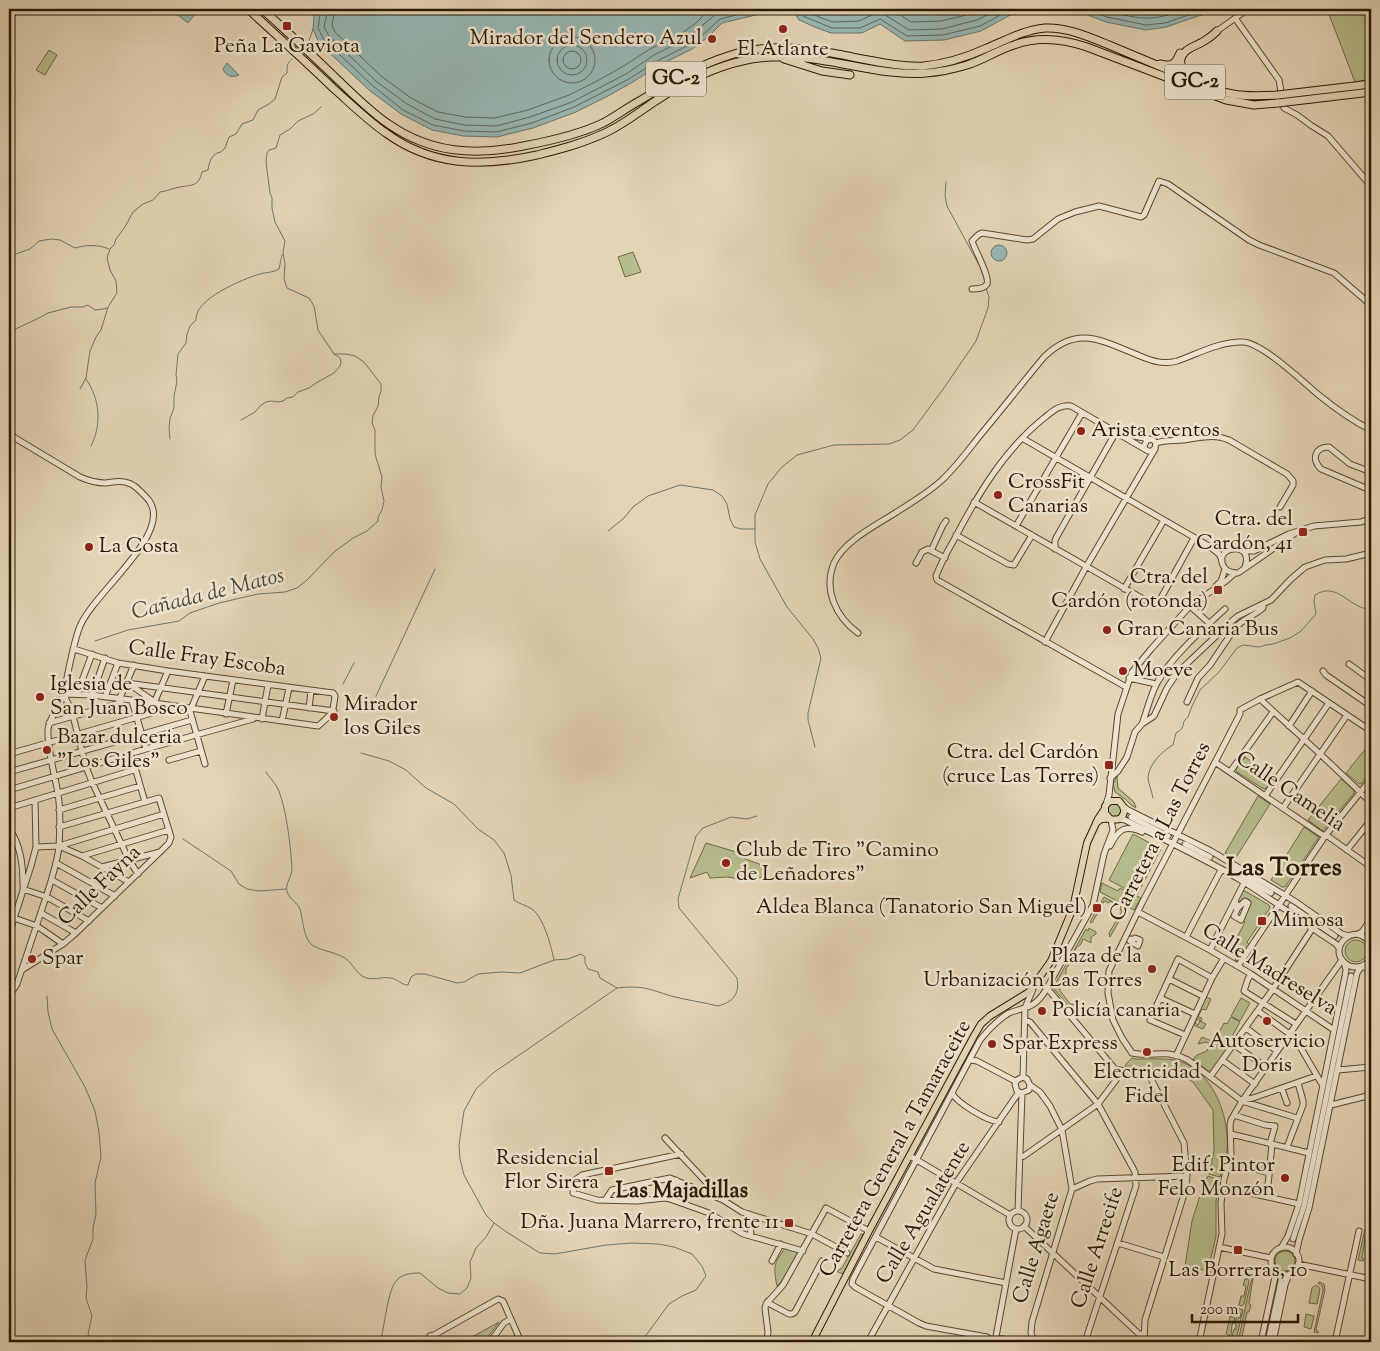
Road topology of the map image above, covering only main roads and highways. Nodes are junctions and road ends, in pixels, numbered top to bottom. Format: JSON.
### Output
{"nodes":[{"id":1,"x":248,"y":9,"type":"edge"},
{"id":2,"x":262,"y":9,"type":"edge"},
{"id":3,"x":1029,"y":41,"type":"junction"},
{"id":4,"x":753,"y":46,"type":"dead end"},
{"id":5,"x":824,"y":51,"type":"junction"},
{"id":6,"x":727,"y":52,"type":"dead end"},
{"id":7,"x":761,"y":58,"type":"junction"},
{"id":8,"x":1142,"y":59,"type":"junction"},
{"id":9,"x":972,"y":68,"type":"dead end"},
{"id":10,"x":850,"y":75,"type":"dead end"},
{"id":11,"x":1371,"y":84,"type":"edge"},
{"id":12,"x":1371,"y":92,"type":"edge"},
{"id":13,"x":652,"y":93,"type":"junction"},
{"id":14,"x":1251,"y":96,"type":"junction"},
{"id":15,"x":1105,"y":807,"type":"junction"},
{"id":16,"x":1111,"y":820,"type":"junction"},
{"id":17,"x":1095,"y":825,"type":"junction"},
{"id":18,"x":812,"y":1342,"type":"edge"}],
"edges":[{"from":1,"to":7,"type":"highway","number":"GC-2"},
{"from":2,"to":13,"type":"highway","number":"GC-2"},
{"from":3,"to":7,"type":"highway","number":"GC-2"},
{"from":3,"to":9,"type":"highway"},
{"from":3,"to":12,"type":"highway","number":"GC-2","bridge":true},
{"from":4,"to":5,"type":"highway"},
{"from":5,"to":8,"type":"highway","number":"GC-2"},
{"from":5,"to":13,"type":"highway","number":"GC-2"},
{"from":6,"to":13,"type":"highway"},
{"from":7,"to":10,"type":"highway"},
{"from":8,"to":14,"type":"highway","number":"GC-2"},
{"from":8,"to":14,"type":"highway"},
{"from":11,"to":14,"type":"highway","number":"GC-2","bridge":true},
{"from":15,"to":16,"type":"main road"},
{"from":15,"to":16,"type":"main road"},
{"from":15,"to":17,"type":"main road","name":"Carretera General a Tamaraceite"},
{"from":16,"to":17,"type":"main road"},
{"from":17,"to":18,"type":"main road","name":"Carretera General a Tamaraceite"}]}
